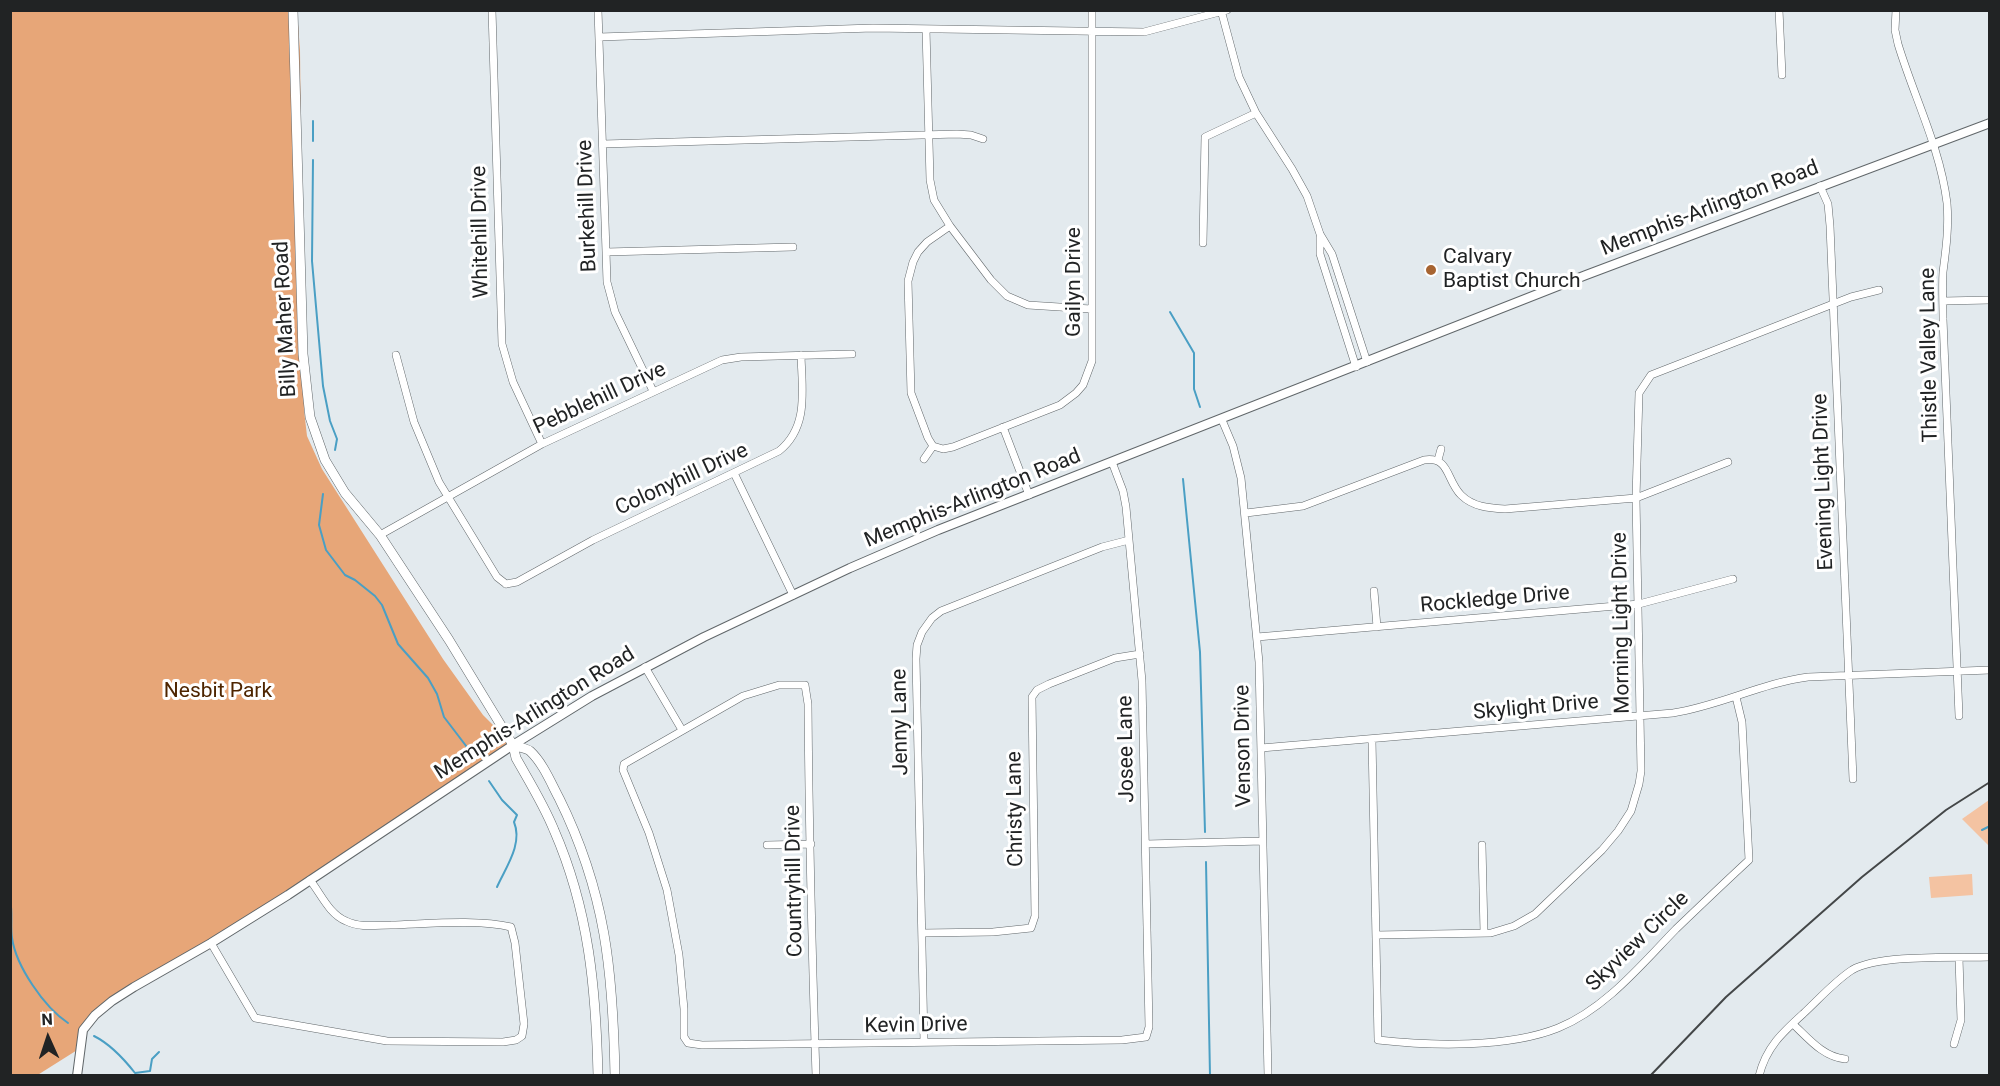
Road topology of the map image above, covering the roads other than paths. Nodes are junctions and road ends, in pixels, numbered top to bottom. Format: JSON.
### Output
{"nodes":[{"id":1,"x":293,"y":10,"type":"edge"},
{"id":2,"x":492,"y":10,"type":"edge"},
{"id":3,"x":598,"y":10,"type":"edge"},
{"id":4,"x":1092,"y":10,"type":"edge"},
{"id":5,"x":1779,"y":10,"type":"edge"},
{"id":6,"x":1896,"y":10,"type":"edge"},
{"id":7,"x":1223,"y":11,"type":"edge"},
{"id":8,"x":926,"y":29,"type":"junction"},
{"id":9,"x":1092,"y":30,"type":"junction"},
{"id":10,"x":599,"y":37,"type":"junction"},
{"id":11,"x":1782,"y":75,"type":"dead end"},
{"id":12,"x":1256,"y":113,"type":"junction"},
{"id":13,"x":1989,"y":123,"type":"edge"},
{"id":14,"x":929,"y":134,"type":"junction"},
{"id":15,"x":983,"y":139,"type":"dead end"},
{"id":16,"x":603,"y":144,"type":"junction"},
{"id":17,"x":1934,"y":144,"type":"junction"},
{"id":18,"x":1821,"y":186,"type":"junction"},
{"id":19,"x":950,"y":226,"type":"junction"},
{"id":20,"x":1320,"y":234,"type":"junction"},
{"id":21,"x":1203,"y":243,"type":"dead end"},
{"id":22,"x":793,"y":247,"type":"dead end"},
{"id":23,"x":606,"y":252,"type":"junction"},
{"id":24,"x":1879,"y":290,"type":"dead end"},
{"id":25,"x":1989,"y":300,"type":"edge"},
{"id":26,"x":1943,"y":301,"type":"junction"},
{"id":27,"x":1833,"y":304,"type":"junction"},
{"id":28,"x":1091,"y":309,"type":"junction"},
{"id":29,"x":852,"y":354,"type":"dead end"},
{"id":30,"x":396,"y":355,"type":"dead end"},
{"id":31,"x":801,"y":355,"type":"junction"},
{"id":32,"x":1367,"y":362,"type":"junction"},
{"id":33,"x":1356,"y":367,"type":"junction"},
{"id":34,"x":652,"y":391,"type":"junction"},
{"id":35,"x":1222,"y":420,"type":"junction"},
{"id":36,"x":1003,"y":427,"type":"junction"},
{"id":37,"x":542,"y":444,"type":"junction"},
{"id":38,"x":933,"y":446,"type":"junction"},
{"id":39,"x":1442,"y":449,"type":"dead end"},
{"id":40,"x":924,"y":459,"type":"dead end"},
{"id":41,"x":1438,"y":460,"type":"junction"},
{"id":42,"x":1112,"y":462,"type":"junction"},
{"id":43,"x":1728,"y":462,"type":"dead end"},
{"id":44,"x":734,"y":473,"type":"junction"},
{"id":45,"x":1029,"y":495,"type":"junction"},
{"id":46,"x":448,"y":498,"type":"junction"},
{"id":47,"x":1636,"y":498,"type":"junction"},
{"id":48,"x":1246,"y":513,"type":"junction"},
{"id":49,"x":380,"y":535,"type":"junction"},
{"id":50,"x":1130,"y":540,"type":"junction"},
{"id":51,"x":1733,"y":579,"type":"dead end"},
{"id":52,"x":1374,"y":591,"type":"dead end"},
{"id":53,"x":793,"y":595,"type":"junction"},
{"id":54,"x":1639,"y":604,"type":"junction"},
{"id":55,"x":1377,"y":627,"type":"junction"},
{"id":56,"x":1257,"y":637,"type":"junction"},
{"id":57,"x":1140,"y":654,"type":"junction"},
{"id":58,"x":645,"y":667,"type":"junction"},
{"id":59,"x":1989,"y":670,"type":"edge"},
{"id":60,"x":1957,"y":671,"type":"junction"},
{"id":61,"x":1849,"y":676,"type":"junction"},
{"id":62,"x":1736,"y":697,"type":"junction"},
{"id":63,"x":1641,"y":716,"type":"junction"},
{"id":64,"x":1959,"y":716,"type":"dead end"},
{"id":65,"x":682,"y":730,"type":"junction"},
{"id":66,"x":1372,"y":740,"type":"junction"},
{"id":67,"x":513,"y":745,"type":"junction"},
{"id":68,"x":1261,"y":748,"type":"junction"},
{"id":69,"x":1853,"y":779,"type":"dead end"},
{"id":70,"x":1263,"y":841,"type":"junction"},
{"id":71,"x":811,"y":844,"type":"junction"},
{"id":72,"x":1146,"y":844,"type":"junction"},
{"id":73,"x":768,"y":845,"type":"dead end"},
{"id":74,"x":1482,"y":845,"type":"dead end"},
{"id":75,"x":310,"y":880,"type":"junction"},
{"id":76,"x":602,"y":918,"type":"junction"},
{"id":77,"x":584,"y":922,"type":"junction"},
{"id":78,"x":922,"y":933,"type":"junction"},
{"id":79,"x":1484,"y":933,"type":"junction"},
{"id":80,"x":1376,"y":935,"type":"junction"},
{"id":81,"x":211,"y":943,"type":"junction"},
{"id":82,"x":1989,"y":957,"type":"edge"},
{"id":83,"x":1959,"y":958,"type":"junction"},
{"id":84,"x":1792,"y":1024,"type":"junction"},
{"id":85,"x":1146,"y":1037,"type":"joint"},
{"id":86,"x":924,"y":1042,"type":"junction"},
{"id":87,"x":815,"y":1043,"type":"junction"},
{"id":88,"x":1954,"y":1044,"type":"dead end"},
{"id":89,"x":1845,"y":1059,"type":"dead end"},
{"id":90,"x":77,"y":1076,"type":"edge"},
{"id":91,"x":598,"y":1076,"type":"edge"},
{"id":92,"x":615,"y":1076,"type":"edge"},
{"id":93,"x":816,"y":1076,"type":"edge"},
{"id":94,"x":1268,"y":1076,"type":"edge"},
{"id":95,"x":1759,"y":1076,"type":"edge"}],
"edges":[{"from":1,"to":49,"type":"main road","name":"Billy Maher Road"},
{"from":2,"to":37,"type":"street","name":"Whitehill Drive"},
{"from":3,"to":10,"type":"street","name":"Burkehill Drive"},
{"from":4,"to":9,"type":"street","name":"Gailyn Drive"},
{"from":5,"to":11,"type":"street"},
{"from":6,"to":17,"type":"street","name":"Thistle Valley Lane"},
{"from":7,"to":9,"type":"street"},
{"from":7,"to":12,"type":"street"},
{"from":8,"to":9,"type":"street"},
{"from":8,"to":10,"type":"street"},
{"from":8,"to":14,"type":"street"},
{"from":9,"to":28,"type":"street","name":"Gailyn Drive"},
{"from":10,"to":16,"type":"street","name":"Burkehill Drive"},
{"from":12,"to":20,"type":"street"},
{"from":12,"to":21,"type":"street"},
{"from":13,"to":17,"type":"street","name":"Memphis-Arlington Road"},
{"from":14,"to":15,"type":"street"},
{"from":14,"to":16,"type":"street"},
{"from":14,"to":19,"type":"street"},
{"from":16,"to":23,"type":"street","name":"Burkehill Drive"},
{"from":17,"to":18,"type":"street","name":"Memphis-Arlington Road"},
{"from":17,"to":26,"type":"street","name":"Thistle Valley Lane"},
{"from":18,"to":27,"type":"street","name":"Evening Light Drive"},
{"from":18,"to":32,"type":"street","name":"Memphis-Arlington Road"},
{"from":19,"to":28,"type":"street"},
{"from":19,"to":38,"type":"street"},
{"from":20,"to":32,"type":"street"},
{"from":20,"to":33,"type":"street"},
{"from":22,"to":23,"type":"street"},
{"from":23,"to":34,"type":"street","name":"Burkehill Drive"},
{"from":24,"to":27,"type":"street","name":"Morning Light Drive"},
{"from":25,"to":26,"type":"street"},
{"from":26,"to":60,"type":"street","name":"Thistle Valley Lane"},
{"from":27,"to":47,"type":"street","name":"Morning Light Drive"},
{"from":27,"to":61,"type":"street","name":"Evening Light Drive"},
{"from":28,"to":36,"type":"street","name":"Gailyn Drive"},
{"from":29,"to":31,"type":"street","name":"Pebblehill Drive"},
{"from":30,"to":46,"type":"street"},
{"from":31,"to":34,"type":"street","name":"Pebblehill Drive"},
{"from":31,"to":44,"type":"street","name":"Colonyhill Drive"},
{"from":32,"to":33,"type":"street","name":"Memphis-Arlington Road"},
{"from":33,"to":35,"type":"street","name":"Memphis-Arlington Road"},
{"from":34,"to":37,"type":"street","name":"Pebblehill Drive"},
{"from":35,"to":42,"type":"street","name":"Memphis-Arlington Road"},
{"from":35,"to":48,"type":"street","name":"Venson Drive"},
{"from":36,"to":38,"type":"street","name":"Gailyn Drive"},
{"from":36,"to":45,"type":"street"},
{"from":37,"to":46,"type":"street","name":"Pebblehill Drive"},
{"from":38,"to":40,"type":"street"},
{"from":39,"to":41,"type":"street"},
{"from":41,"to":47,"type":"street"},
{"from":41,"to":48,"type":"street"},
{"from":42,"to":45,"type":"street","name":"Memphis-Arlington Road"},
{"from":42,"to":50,"type":"street","name":"Josee Lane"},
{"from":43,"to":47,"type":"street"},
{"from":44,"to":46,"type":"street","name":"Colonyhill Drive"},
{"from":44,"to":53,"type":"street"},
{"from":45,"to":53,"type":"street","name":"Memphis-Arlington Road"},
{"from":46,"to":49,"type":"street","name":"Pebblehill Drive"},
{"from":47,"to":54,"type":"street","name":"Morning Light Drive"},
{"from":48,"to":56,"type":"street","name":"Venson Drive"},
{"from":49,"to":67,"type":"main road","name":"Billy Maher Road"},
{"from":50,"to":57,"type":"street","name":"Josee Lane"},
{"from":50,"to":78,"type":"street","name":"Jenny Lane"},
{"from":51,"to":54,"type":"street","name":"Rockledge Drive"},
{"from":52,"to":55,"type":"street"},
{"from":53,"to":58,"type":"street","name":"Memphis-Arlington Road"},
{"from":54,"to":55,"type":"street","name":"Rockledge Drive"},
{"from":54,"to":63,"type":"street","name":"Morning Light Drive"},
{"from":55,"to":56,"type":"street","name":"Rockledge Drive"},
{"from":56,"to":68,"type":"street","name":"Venson Drive"},
{"from":57,"to":72,"type":"street","name":"Josee Lane"},
{"from":57,"to":78,"type":"street","name":"Christy Lane"},
{"from":58,"to":65,"type":"street"},
{"from":58,"to":67,"type":"street","name":"Memphis-Arlington Road"},
{"from":59,"to":60,"type":"street","name":"Skylight Drive"},
{"from":60,"to":61,"type":"street","name":"Skylight Drive"},
{"from":60,"to":64,"type":"street","name":"Thistle Valley Lane"},
{"from":61,"to":62,"type":"street","name":"Skylight Drive"},
{"from":61,"to":69,"type":"street","name":"Evening Light Drive"},
{"from":62,"to":63,"type":"street","name":"Skylight Drive"},
{"from":62,"to":80,"type":"street","name":"Skyview Circle"},
{"from":63,"to":66,"type":"street","name":"Skylight Drive"},
{"from":63,"to":79,"type":"street","name":"Morning Light Drive"},
{"from":65,"to":71,"type":"street","name":"Countryhill Drive"},
{"from":65,"to":87,"type":"street","name":"Kevin Drive"},
{"from":66,"to":68,"type":"street","name":"Skylight Drive"},
{"from":66,"to":80,"type":"street"},
{"from":67,"to":75,"type":"street","name":"Memphis-Arlington Road"},
{"from":67,"to":76,"type":"main road"},
{"from":67,"to":77,"type":"main road","name":"Billy Maher Road"},
{"from":68,"to":70,"type":"street","name":"Venson Drive"},
{"from":70,"to":72,"type":"street"},
{"from":70,"to":94,"type":"street","name":"Venson Drive"},
{"from":71,"to":73,"type":"street"},
{"from":71,"to":87,"type":"street","name":"Countryhill Drive"},
{"from":72,"to":85,"type":"street","name":"Josee Lane"},
{"from":74,"to":79,"type":"street"},
{"from":75,"to":81,"type":"street","name":"Memphis-Arlington Road"},
{"from":75,"to":81,"type":"street"},
{"from":76,"to":77,"type":"main road"},
{"from":76,"to":92,"type":"main road"},
{"from":77,"to":91,"type":"main road","name":"Billy Maher Road"},
{"from":78,"to":86,"type":"street","name":"Jenny Lane"},
{"from":79,"to":80,"type":"street","name":"Morning Light Drive"},
{"from":81,"to":90,"type":"street","name":"Memphis-Arlington Road"},
{"from":82,"to":83,"type":"street"},
{"from":83,"to":84,"type":"street"},
{"from":83,"to":88,"type":"street"},
{"from":84,"to":89,"type":"street"},
{"from":84,"to":95,"type":"street"},
{"from":85,"to":86,"type":"street","name":"Kevin Drive"},
{"from":86,"to":87,"type":"street","name":"Kevin Drive"},
{"from":87,"to":93,"type":"street","name":"Countryhill Drive"}]}
